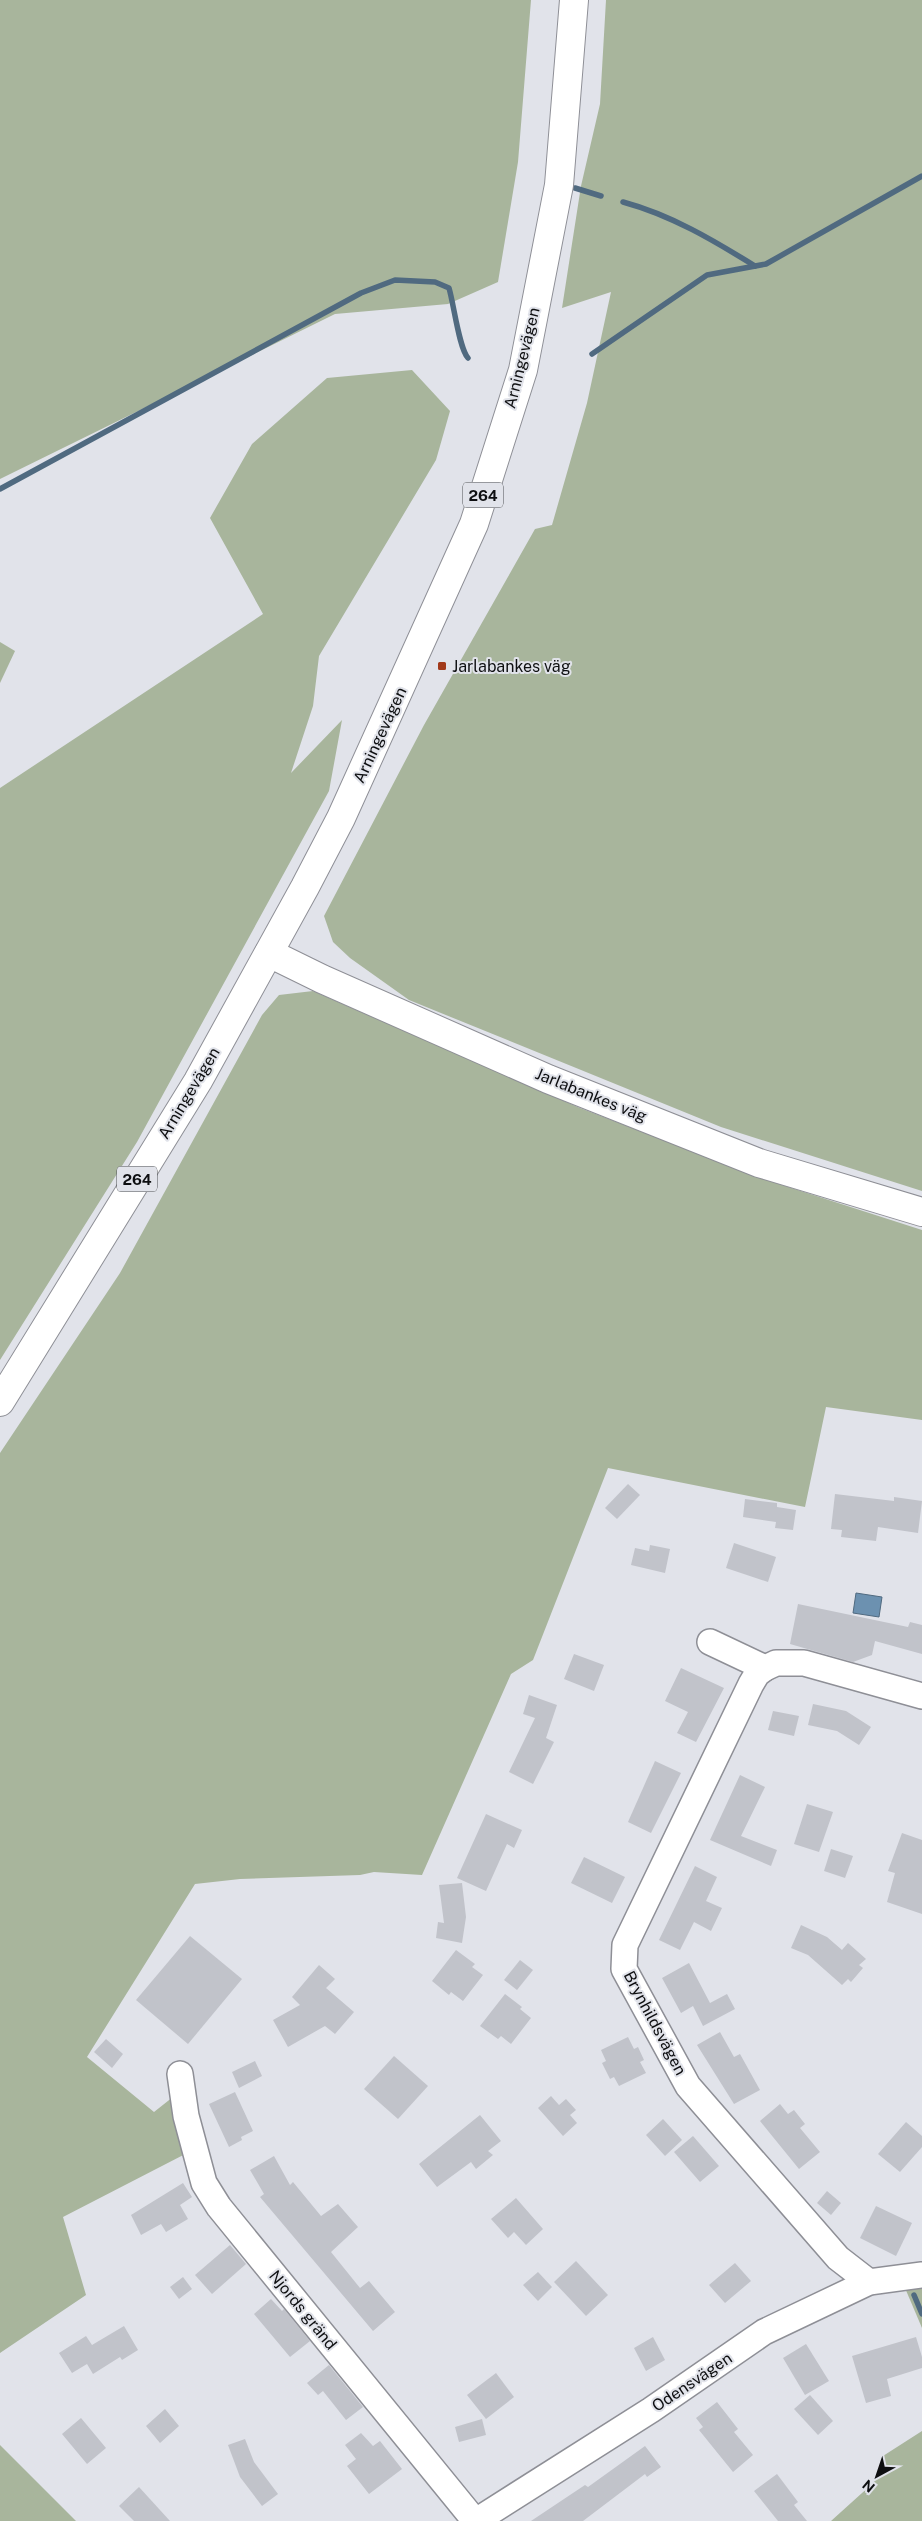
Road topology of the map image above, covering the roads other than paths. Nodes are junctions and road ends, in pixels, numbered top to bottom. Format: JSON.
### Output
{"nodes":[{"id":1,"x":574,"y":0,"type":"edge"},
{"id":2,"x":269,"y":953,"type":"junction"},
{"id":3,"x":922,"y":1212,"type":"edge"},
{"id":4,"x":0,"y":1402,"type":"edge"},
{"id":5,"x":710,"y":1642,"type":"dead end"},
{"id":6,"x":765,"y":1668,"type":"junction"},
{"id":7,"x":922,"y":1696,"type":"edge"},
{"id":8,"x":180,"y":2074,"type":"dead end"},
{"id":9,"x":922,"y":2276,"type":"edge"},
{"id":10,"x":869,"y":2282,"type":"junction"},
{"id":11,"x":475,"y":2521,"type":"edge"}],
"edges":[{"from":1,"to":2,"type":"main road","name":"Arningevägen","number":"264"},
{"from":2,"to":3,"type":"main road","name":"Jarlabankes väg"},
{"from":2,"to":4,"type":"main road","name":"Arningevägen","number":"264"},
{"from":5,"to":6,"type":"street"},
{"from":6,"to":7,"type":"street"},
{"from":6,"to":10,"type":"street","name":"Brynhildsvägen"},
{"from":8,"to":11,"type":"street","name":"Njords gränd"},
{"from":9,"to":10,"type":"street","name":"Odensvägen"},
{"from":10,"to":11,"type":"street","name":"Odensvägen"}]}
